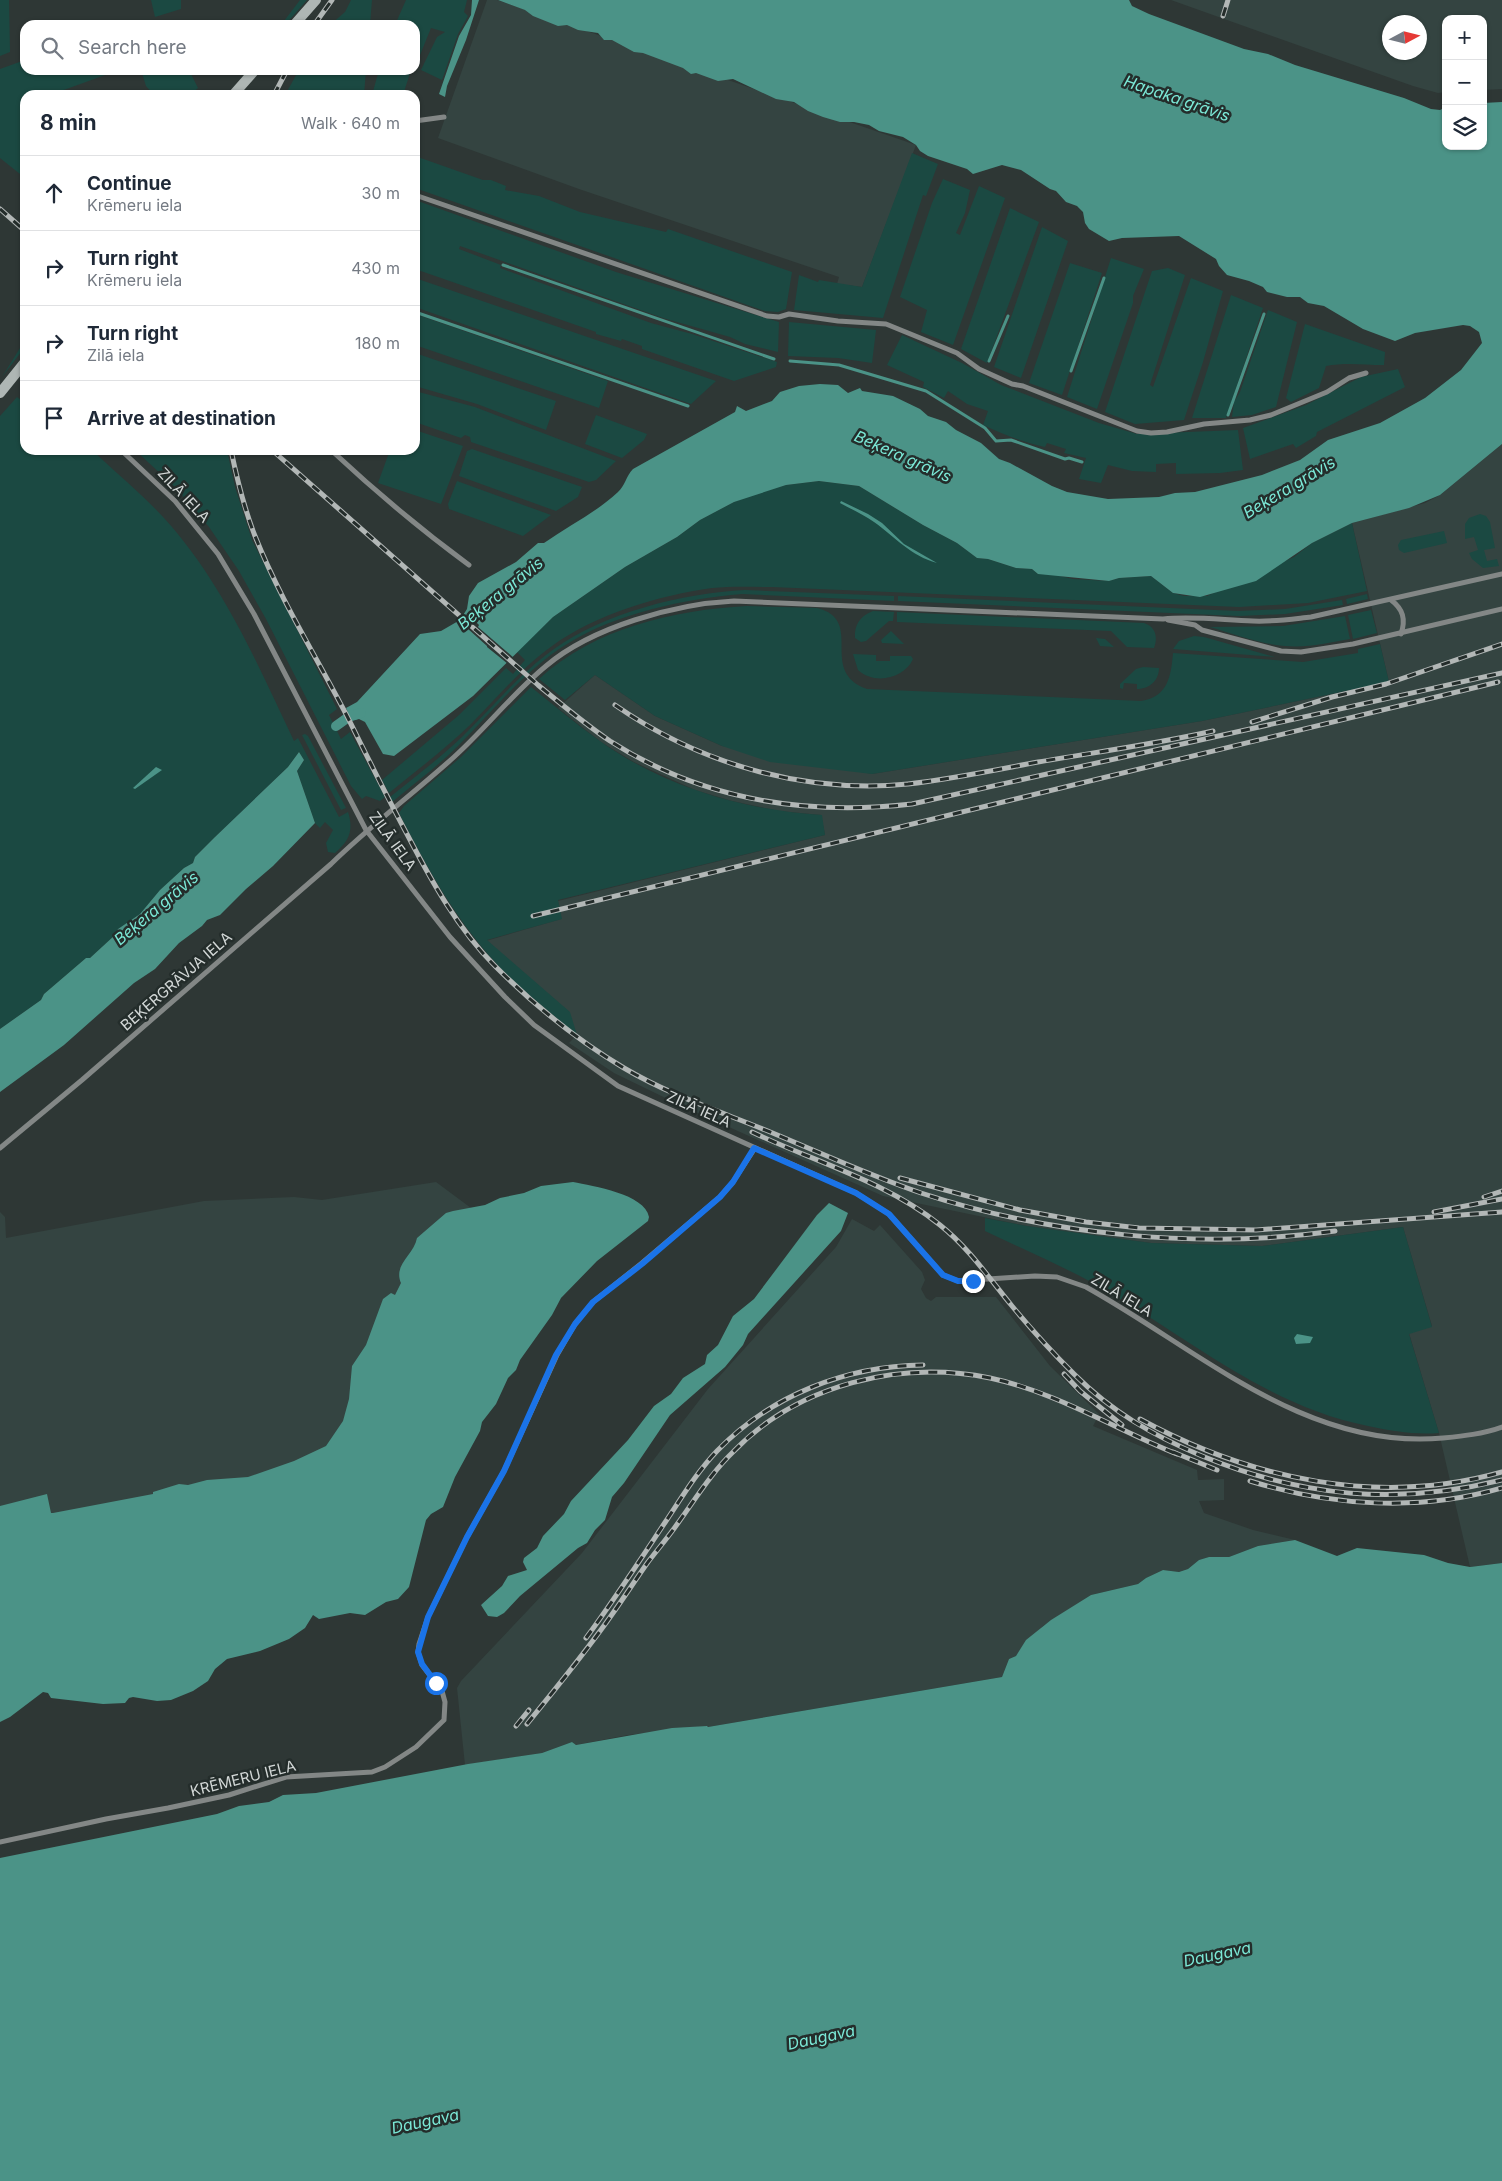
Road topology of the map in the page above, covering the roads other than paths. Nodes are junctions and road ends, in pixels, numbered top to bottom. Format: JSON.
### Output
{"nodes":[{"id":1,"x":316,"y":0,"type":"edge"},
{"id":2,"x":298,"y":20,"type":"edge"},
{"id":3,"x":251,"y":75,"type":"edge"},
{"id":4,"x":237,"y":90,"type":"edge"},
{"id":5,"x":444,"y":117,"type":"dead end"},
{"id":6,"x":420,"y":120,"type":"edge"},
{"id":7,"x":420,"y":197,"type":"edge"},
{"id":8,"x":20,"y":369,"type":"edge"},
{"id":9,"x":1366,"y":373,"type":"dead end"},
{"id":10,"x":0,"y":393,"type":"edge"},
{"id":11,"x":126,"y":455,"type":"edge"},
{"id":12,"x":336,"y":455,"type":"edge"},
{"id":13,"x":469,"y":565,"type":"dead end"},
{"id":14,"x":1502,"y":574,"type":"edge"},
{"id":15,"x":1391,"y":600,"type":"junction"},
{"id":16,"x":1502,"y":609,"type":"edge"},
{"id":17,"x":1163,"y":618,"type":"junction"},
{"id":18,"x":1401,"y":634,"type":"junction"},
{"id":19,"x":366,"y":830,"type":"junction"},
{"id":20,"x":0,"y":1148,"type":"edge"},
{"id":21,"x":754,"y":1148,"type":"junction"},
{"id":22,"x":1502,"y":1427,"type":"edge"},
{"id":23,"x":0,"y":1842,"type":"edge"}],
"edges":[{"from":1,"to":2,"type":"main road"},
{"from":3,"to":4,"type":"main road"},
{"from":5,"to":6,"type":"street"},
{"from":7,"to":9,"type":"street"},
{"from":8,"to":10,"type":"main road"},
{"from":11,"to":19,"type":"street","name":"ZILĀ IELA"},
{"from":12,"to":13,"type":"street"},
{"from":14,"to":15,"type":"street"},
{"from":15,"to":17,"type":"street"},
{"from":15,"to":18,"type":"street"},
{"from":16,"to":18,"type":"street"},
{"from":17,"to":18,"type":"street"},
{"from":17,"to":19,"type":"street","name":"BEĶERGRĀVJA IELA"},
{"from":19,"to":20,"type":"street","name":"BEĶERGRĀVJA IELA"},
{"from":19,"to":21,"type":"street","name":"ZILĀ IELA"},
{"from":21,"to":22,"type":"street","name":"ZILĀ IELA"},
{"from":21,"to":23,"type":"street","name":"KRĒMERU IELA"}]}
